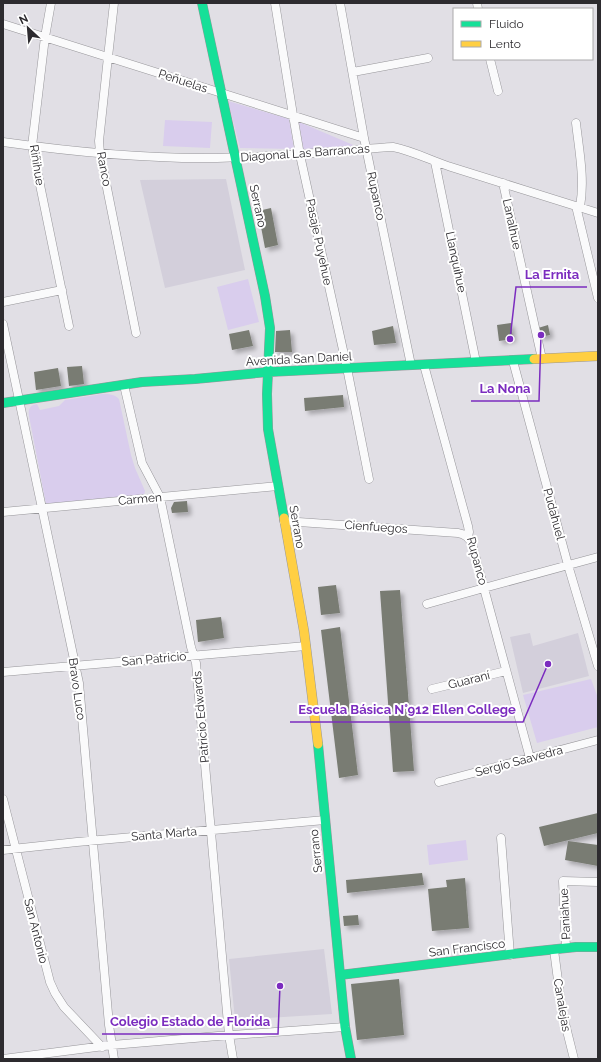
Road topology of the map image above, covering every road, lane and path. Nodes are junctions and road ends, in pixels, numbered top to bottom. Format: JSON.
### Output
{"nodes":[{"id":1,"x":51,"y":3,"type":"edge"},
{"id":2,"x":114,"y":3,"type":"edge"},
{"id":3,"x":202,"y":3,"type":"edge"},
{"id":4,"x":275,"y":3,"type":"edge"},
{"id":5,"x":340,"y":3,"type":"edge"},
{"id":6,"x":3,"y":24,"type":"edge"},
{"id":7,"x":45,"y":37,"type":"junction"},
{"id":8,"x":108,"y":57,"type":"junction"},
{"id":9,"x":428,"y":58,"type":"dead end"},
{"id":10,"x":490,"y":60,"type":"edge"},
{"id":11,"x":353,"y":72,"type":"junction"},
{"id":12,"x":498,"y":92,"type":"dead end"},
{"id":13,"x":221,"y":93,"type":"junction"},
{"id":14,"x":293,"y":115,"type":"junction"},
{"id":15,"x":576,"y":122,"type":"dead end"},
{"id":16,"x":364,"y":138,"type":"junction"},
{"id":17,"x":3,"y":142,"type":"edge"},
{"id":18,"x":32,"y":146,"type":"junction"},
{"id":19,"x":366,"y":150,"type":"junction"},
{"id":20,"x":100,"y":153,"type":"junction"},
{"id":21,"x":300,"y":155,"type":"junction"},
{"id":22,"x":235,"y":157,"type":"junction"},
{"id":23,"x":435,"y":162,"type":"junction"},
{"id":24,"x":503,"y":183,"type":"junction"},
{"id":25,"x":578,"y":207,"type":"junction"},
{"id":26,"x":598,"y":212,"type":"edge"},
{"id":27,"x":62,"y":290,"type":"junction"},
{"id":28,"x":598,"y":298,"type":"edge"},
{"id":29,"x":3,"y":302,"type":"edge"},
{"id":30,"x":3,"y":324,"type":"edge"},
{"id":31,"x":69,"y":326,"type":"dead end"},
{"id":32,"x":136,"y":333,"type":"dead end"},
{"id":33,"x":598,"y":356,"type":"edge"},
{"id":34,"x":542,"y":359,"type":"junction"},
{"id":35,"x":513,"y":361,"type":"junction"},
{"id":36,"x":476,"y":362,"type":"junction"},
{"id":37,"x":424,"y":365,"type":"junction"},
{"id":38,"x":411,"y":366,"type":"junction"},
{"id":39,"x":347,"y":368,"type":"junction"},
{"id":40,"x":268,"y":372,"type":"junction"},
{"id":41,"x":124,"y":385,"type":"junction"},
{"id":42,"x":19,"y":401,"type":"junction"},
{"id":43,"x":3,"y":403,"type":"edge"},
{"id":44,"x":369,"y":480,"type":"dead end"},
{"id":45,"x":278,"y":486,"type":"junction"},
{"id":46,"x":160,"y":497,"type":"junction"},
{"id":47,"x":42,"y":508,"type":"junction"},
{"id":48,"x":3,"y":512,"type":"edge"},
{"id":49,"x":284,"y":522,"type":"junction"},
{"id":50,"x":468,"y":537,"type":"junction"},
{"id":51,"x":598,"y":557,"type":"edge"},
{"id":52,"x":568,"y":565,"type":"junction"},
{"id":53,"x":484,"y":588,"type":"junction"},
{"id":54,"x":427,"y":604,"type":"dead end"},
{"id":55,"x":306,"y":646,"type":"junction"},
{"id":56,"x":596,"y":648,"type":"edge"},
{"id":57,"x":193,"y":656,"type":"junction"},
{"id":58,"x":76,"y":666,"type":"junction"},
{"id":59,"x":598,"y":666,"type":"edge"},
{"id":60,"x":506,"y":671,"type":"junction"},
{"id":61,"x":3,"y":672,"type":"edge"},
{"id":62,"x":432,"y":689,"type":"dead end"},
{"id":63,"x":598,"y":740,"type":"edge"},
{"id":64,"x":530,"y":758,"type":"junction"},
{"id":65,"x":439,"y":782,"type":"dead end"},
{"id":66,"x":3,"y":799,"type":"edge"},
{"id":67,"x":325,"y":820,"type":"junction"},
{"id":68,"x":212,"y":830,"type":"junction"},
{"id":69,"x":500,"y":838,"type":"dead end"},
{"id":70,"x":93,"y":841,"type":"junction"},
{"id":71,"x":15,"y":848,"type":"junction"},
{"id":72,"x":3,"y":850,"type":"edge"},
{"id":73,"x":598,"y":882,"type":"edge"},
{"id":74,"x":598,"y":947,"type":"edge"},
{"id":75,"x":566,"y":948,"type":"junction"},
{"id":76,"x":554,"y":950,"type":"junction"},
{"id":77,"x":510,"y":955,"type":"junction"},
{"id":78,"x":340,"y":975,"type":"junction"},
{"id":79,"x":345,"y":1027,"type":"junction"},
{"id":80,"x":229,"y":1035,"type":"junction"},
{"id":81,"x":112,"y":1045,"type":"junction"},
{"id":82,"x":102,"y":1047,"type":"junction"},
{"id":83,"x":3,"y":1059,"type":"edge"},
{"id":84,"x":114,"y":1059,"type":"edge"},
{"id":85,"x":233,"y":1059,"type":"edge"},
{"id":86,"x":351,"y":1059,"type":"edge"},
{"id":87,"x":574,"y":1059,"type":"edge"}],
"edges":[{"from":1,"to":7,"type":"street","name":"Riñihue"},
{"from":2,"to":8,"type":"street","name":"Ranco"},
{"from":3,"to":13,"type":"main road","name":"Serrano"},
{"from":4,"to":14,"type":"street","name":"Pasaje Puyehue"},
{"from":5,"to":11,"type":"street","name":"Rupanco"},
{"from":6,"to":7,"type":"street","name":"Peñuelas"},
{"from":7,"to":8,"type":"street","name":"Peñuelas"},
{"from":7,"to":18,"type":"street","name":"Riñihue"},
{"from":8,"to":13,"type":"street","name":"Peñuelas"},
{"from":8,"to":20,"type":"street","name":"Ranco"},
{"from":9,"to":11,"type":"street"},
{"from":10,"to":12,"type":"street"},
{"from":11,"to":16,"type":"street","name":"Rupanco"},
{"from":13,"to":14,"type":"street","name":"Peñuelas"},
{"from":13,"to":22,"type":"main road","name":"Serrano"},
{"from":14,"to":16,"type":"street","name":"Peñuelas"},
{"from":14,"to":21,"type":"street","name":"Pasaje Puyehue"},
{"from":15,"to":25,"type":"street"},
{"from":16,"to":19,"type":"street","name":"Rupanco"},
{"from":17,"to":18,"type":"street","name":"Diagonal Las Barrancas"},
{"from":18,"to":20,"type":"street","name":"Diagonal Las Barrancas"},
{"from":18,"to":27,"type":"street","name":"Riñihue"},
{"from":19,"to":21,"type":"street","name":"Diagonal Las Barrancas"},
{"from":19,"to":23,"type":"street","name":"Diagonal Las Barrancas"},
{"from":19,"to":38,"type":"street","name":"Rupanco"},
{"from":20,"to":22,"type":"street","name":"Diagonal Las Barrancas"},
{"from":20,"to":32,"type":"street","name":"Ranco"},
{"from":21,"to":22,"type":"street","name":"Diagonal Las Barrancas"},
{"from":21,"to":39,"type":"street","name":"Pasaje Puyehue"},
{"from":22,"to":40,"type":"main road","name":"Serrano"},
{"from":23,"to":24,"type":"street","name":"Diagonal Las Barrancas"},
{"from":23,"to":36,"type":"street","name":"Llanquihue"},
{"from":24,"to":25,"type":"street","name":"Diagonal Las Barrancas"},
{"from":24,"to":34,"type":"street","name":"Lanalhue"},
{"from":25,"to":26,"type":"street","name":"Diagonal Las Barrancas"},
{"from":25,"to":28,"type":"street"},
{"from":27,"to":29,"type":"street"},
{"from":27,"to":31,"type":"street","name":"Riñihue"},
{"from":30,"to":42,"type":"street","name":"Bravo Luco"},
{"from":33,"to":34,"type":"main road","name":"Avenida San Daniel"},
{"from":34,"to":35,"type":"main road","name":"Avenida San Daniel"},
{"from":35,"to":36,"type":"main road","name":"Avenida San Daniel"},
{"from":35,"to":52,"type":"street","name":"Pudahuel"},
{"from":36,"to":37,"type":"main road","name":"Avenida San Daniel"},
{"from":37,"to":38,"type":"main road","name":"Avenida San Daniel"},
{"from":37,"to":50,"type":"street","name":"Rupanco"},
{"from":38,"to":39,"type":"main road","name":"Avenida San Daniel"},
{"from":39,"to":40,"type":"main road","name":"Avenida San Daniel"},
{"from":39,"to":44,"type":"street","name":"Pasaje Puyehue"},
{"from":40,"to":41,"type":"main road","name":"Avenida San Daniel"},
{"from":40,"to":45,"type":"main road","name":"Serrano"},
{"from":41,"to":42,"type":"main road","name":"Avenida San Daniel"},
{"from":41,"to":46,"type":"street","name":"Patricio Edwards"},
{"from":42,"to":43,"type":"main road","name":"Avenida San Daniel"},
{"from":42,"to":47,"type":"street","name":"Bravo Luco"},
{"from":45,"to":46,"type":"street","name":"Carmen"},
{"from":45,"to":49,"type":"main road","name":"Serrano"},
{"from":46,"to":47,"type":"street","name":"Carmen"},
{"from":46,"to":57,"type":"street","name":"Patricio Edwards"},
{"from":47,"to":48,"type":"street","name":"Carmen"},
{"from":47,"to":58,"type":"street","name":"Bravo Luco"},
{"from":49,"to":50,"type":"street","name":"Cienfuegos"},
{"from":49,"to":55,"type":"main road","name":"Serrano"},
{"from":50,"to":53,"type":"street","name":"Rupanco"},
{"from":51,"to":52,"type":"street"},
{"from":52,"to":53,"type":"street"},
{"from":52,"to":56,"type":"street","name":"Pudahuel"},
{"from":53,"to":54,"type":"street"},
{"from":53,"to":60,"type":"street","name":"Rupanco"},
{"from":55,"to":57,"type":"street","name":"San Patricio"},
{"from":55,"to":67,"type":"main road","name":"Serrano"},
{"from":56,"to":59,"type":"street","name":"Pudahuel"},
{"from":57,"to":58,"type":"street","name":"San Patricio"},
{"from":57,"to":68,"type":"street","name":"Patricio Edwards"},
{"from":58,"to":61,"type":"street","name":"San Patricio"},
{"from":58,"to":70,"type":"street","name":"Bravo Luco"},
{"from":60,"to":62,"type":"street","name":"Guaraní"},
{"from":60,"to":64,"type":"street","name":"Rupanco"},
{"from":63,"to":64,"type":"street","name":"Sergio Saavedra"},
{"from":64,"to":65,"type":"street","name":"Sergio Saavedra"},
{"from":66,"to":71,"type":"street","name":"San Antonio"},
{"from":67,"to":68,"type":"street","name":"Santa Marta"},
{"from":67,"to":78,"type":"main road","name":"Serrano"},
{"from":68,"to":70,"type":"street","name":"Santa Marta"},
{"from":68,"to":80,"type":"street","name":"Patricio Edwards"},
{"from":69,"to":77,"type":"street"},
{"from":70,"to":71,"type":"street","name":"Santa Marta"},
{"from":70,"to":81,"type":"street","name":"Bravo Luco"},
{"from":71,"to":72,"type":"street","name":"Santa Marta"},
{"from":71,"to":82,"type":"street","name":"San Antonio"},
{"from":73,"to":75,"type":"street","name":"Paniahue"},
{"from":74,"to":75,"type":"main road","name":"San Francisco"},
{"from":75,"to":76,"type":"main road","name":"San Francisco"},
{"from":76,"to":77,"type":"main road","name":"San Francisco"},
{"from":76,"to":87,"type":"street","name":"Canalejas"},
{"from":77,"to":78,"type":"main road","name":"San Francisco"},
{"from":78,"to":79,"type":"main road","name":"Serrano"},
{"from":79,"to":80,"type":"street"},
{"from":79,"to":86,"type":"main road","name":"Serrano"},
{"from":80,"to":81,"type":"street"},
{"from":80,"to":85,"type":"street","name":"Patricio Edwards"},
{"from":81,"to":82,"type":"street"},
{"from":81,"to":84,"type":"street","name":"Bravo Luco"},
{"from":82,"to":83,"type":"street"}]}
